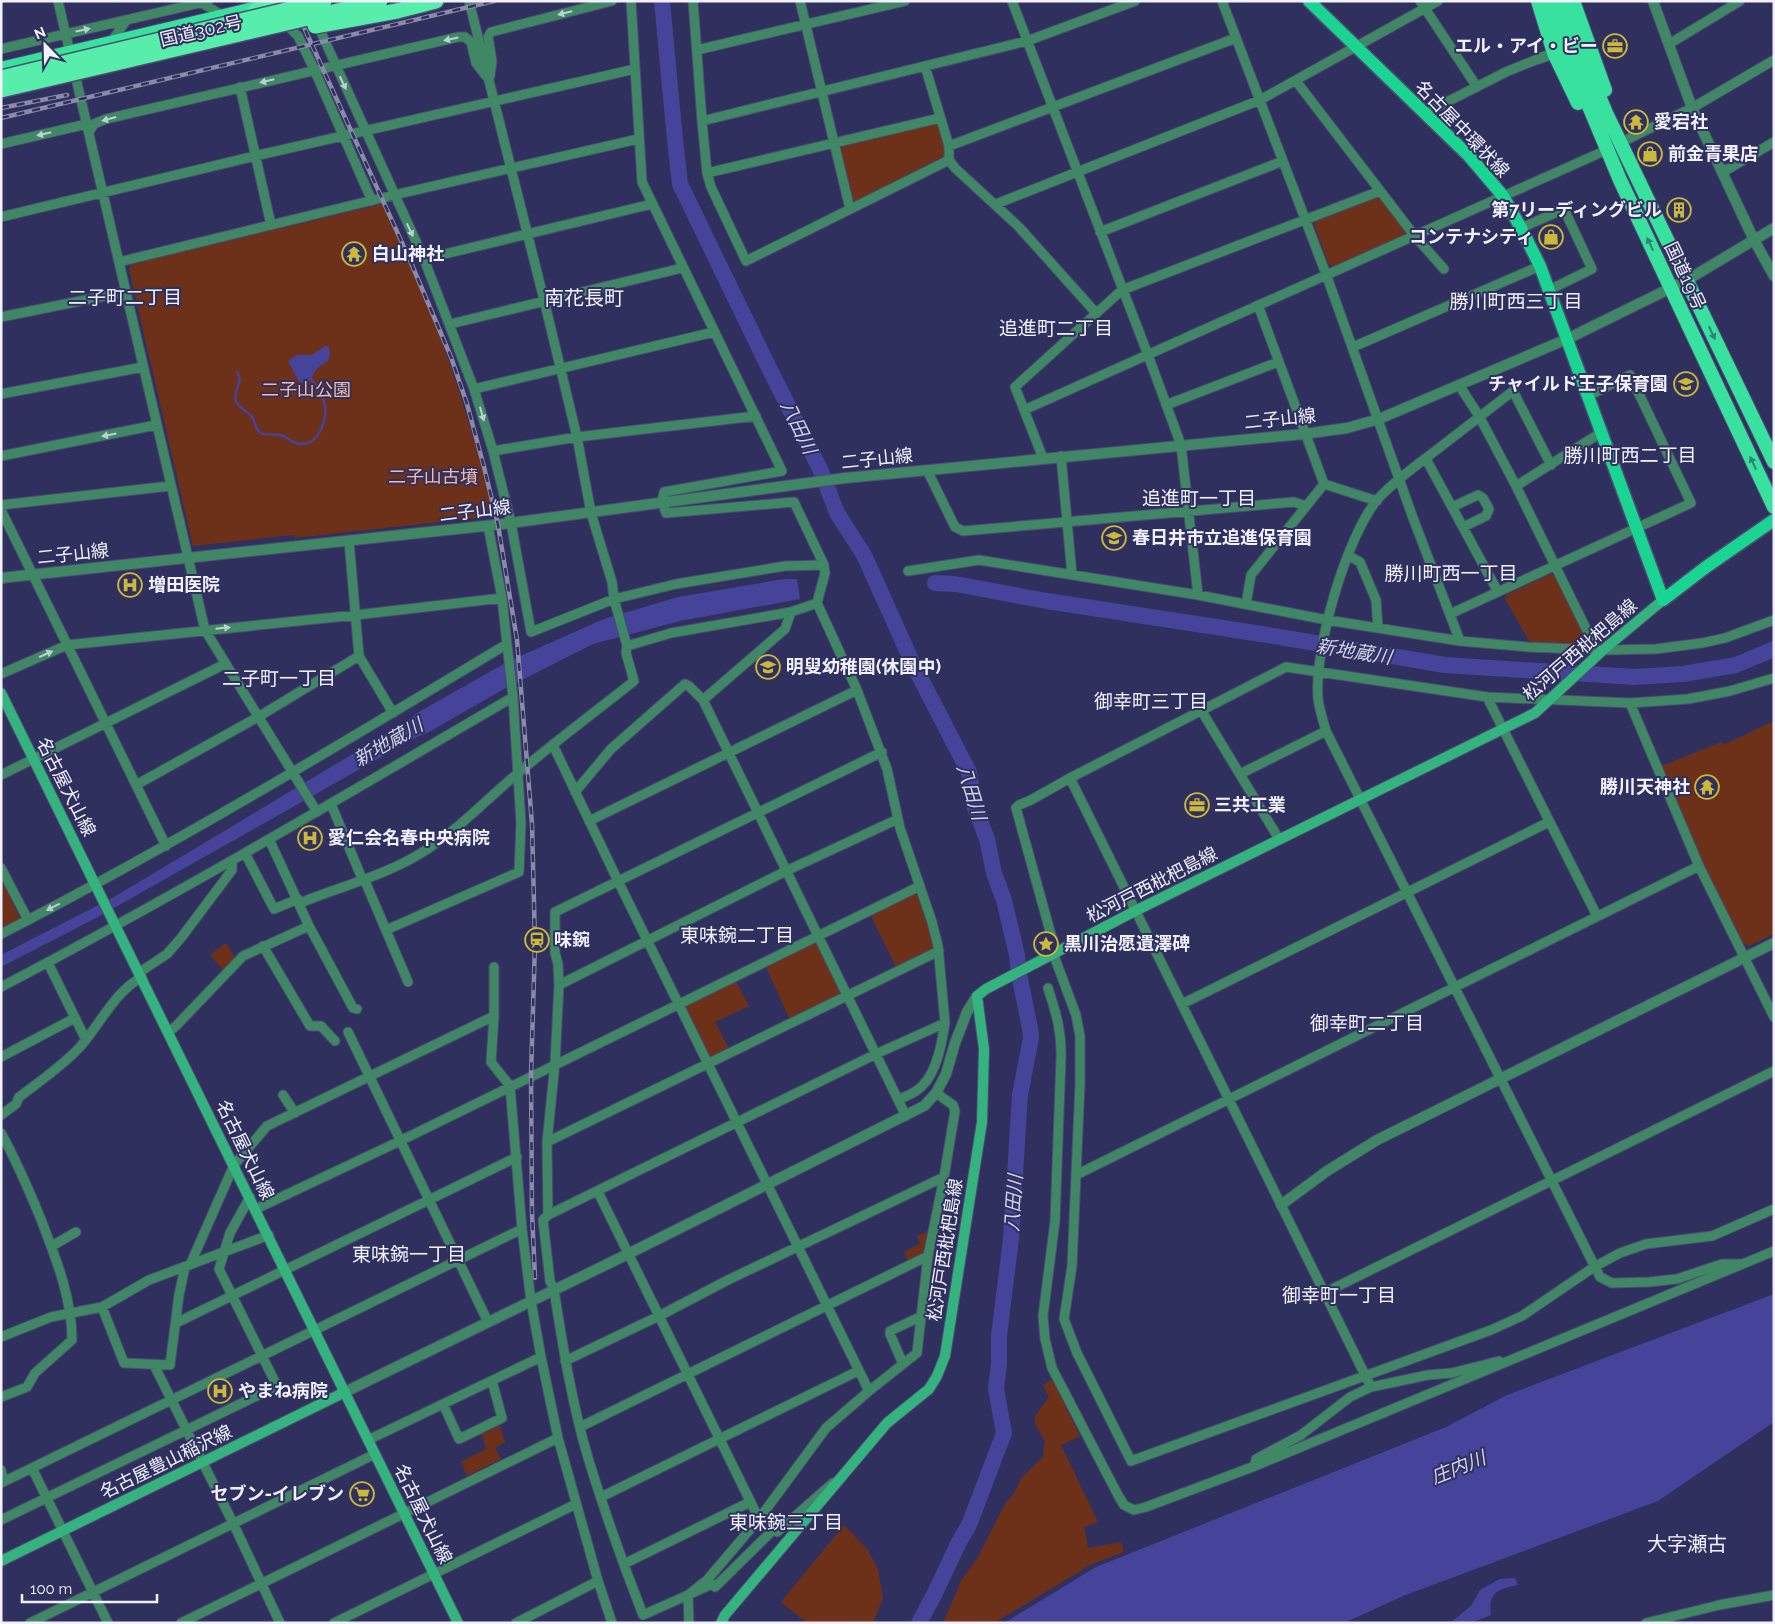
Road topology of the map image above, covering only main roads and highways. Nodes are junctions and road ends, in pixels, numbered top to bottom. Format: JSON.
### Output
{"nodes":[{"id":1,"x":286,"y":1,"type":"edge"},
{"id":2,"x":324,"y":1,"type":"edge"},
{"id":3,"x":380,"y":1,"type":"edge"},
{"id":4,"x":410,"y":1,"type":"edge"},
{"id":5,"x":436,"y":1,"type":"edge"},
{"id":6,"x":1309,"y":1,"type":"edge"},
{"id":7,"x":1538,"y":1,"type":"edge"},
{"id":8,"x":1548,"y":1,"type":"edge"},
{"id":9,"x":1561,"y":1,"type":"edge"},
{"id":10,"x":1573,"y":1,"type":"edge"},
{"id":11,"x":266,"y":4,"type":"edge"},
{"id":12,"x":197,"y":38,"type":"junction"},
{"id":13,"x":3,"y":69,"type":"edge"},
{"id":14,"x":1,"y":90,"type":"edge"},
{"id":15,"x":1,"y":98,"type":"edge"},
{"id":16,"x":1635,"y":172,"type":"junction"},
{"id":17,"x":1620,"y":180,"type":"junction"},
{"id":18,"x":1774,"y":462,"type":"edge"},
{"id":19,"x":1774,"y":507,"type":"edge"},
{"id":20,"x":1774,"y":520,"type":"edge"},
{"id":21,"x":1663,"y":600,"type":"junction"},
{"id":22,"x":1,"y":693,"type":"edge"},
{"id":23,"x":345,"y":1392,"type":"junction"},
{"id":24,"x":1,"y":1561,"type":"edge"},
{"id":25,"x":458,"y":1623,"type":"edge"},
{"id":26,"x":721,"y":1623,"type":"edge"}],
"edges":[{"from":1,"to":11,"type":"highway","name":"国道302号"},
{"from":1,"to":12,"type":"highway","bridge":true},
{"from":2,"to":12,"type":"highway","bridge":true},
{"from":3,"to":12,"type":"highway","bridge":true},
{"from":4,"to":15,"type":"highway","name":"国道302号"},
{"from":5,"to":12,"type":"highway","bridge":true},
{"from":6,"to":21,"type":"main road","name":"名古屋中環状線"},
{"from":7,"to":17,"type":"highway"},
{"from":8,"to":17,"type":"highway","name":"国道19号"},
{"from":9,"to":16,"type":"highway","name":"国道19号"},
{"from":10,"to":16,"type":"highway"},
{"from":11,"to":13,"type":"highway","name":"国道302号"},
{"from":12,"to":13,"type":"highway","bridge":true},
{"from":12,"to":14,"type":"highway","bridge":true},
{"from":16,"to":18,"type":"highway","name":"国道19号","one_way":true},
{"from":19,"to":17,"type":"highway","name":"国道19号","one_way":true},
{"from":20,"to":21,"type":"main road"},
{"from":21,"to":26,"type":"main road","name":"松河戸西枇杷島線"},
{"from":22,"to":23,"type":"main road","name":"名古屋犬山線"},
{"from":23,"to":24,"type":"main road","name":"名古屋豊山稲沢線"},
{"from":23,"to":25,"type":"main road","name":"名古屋犬山線"}]}
